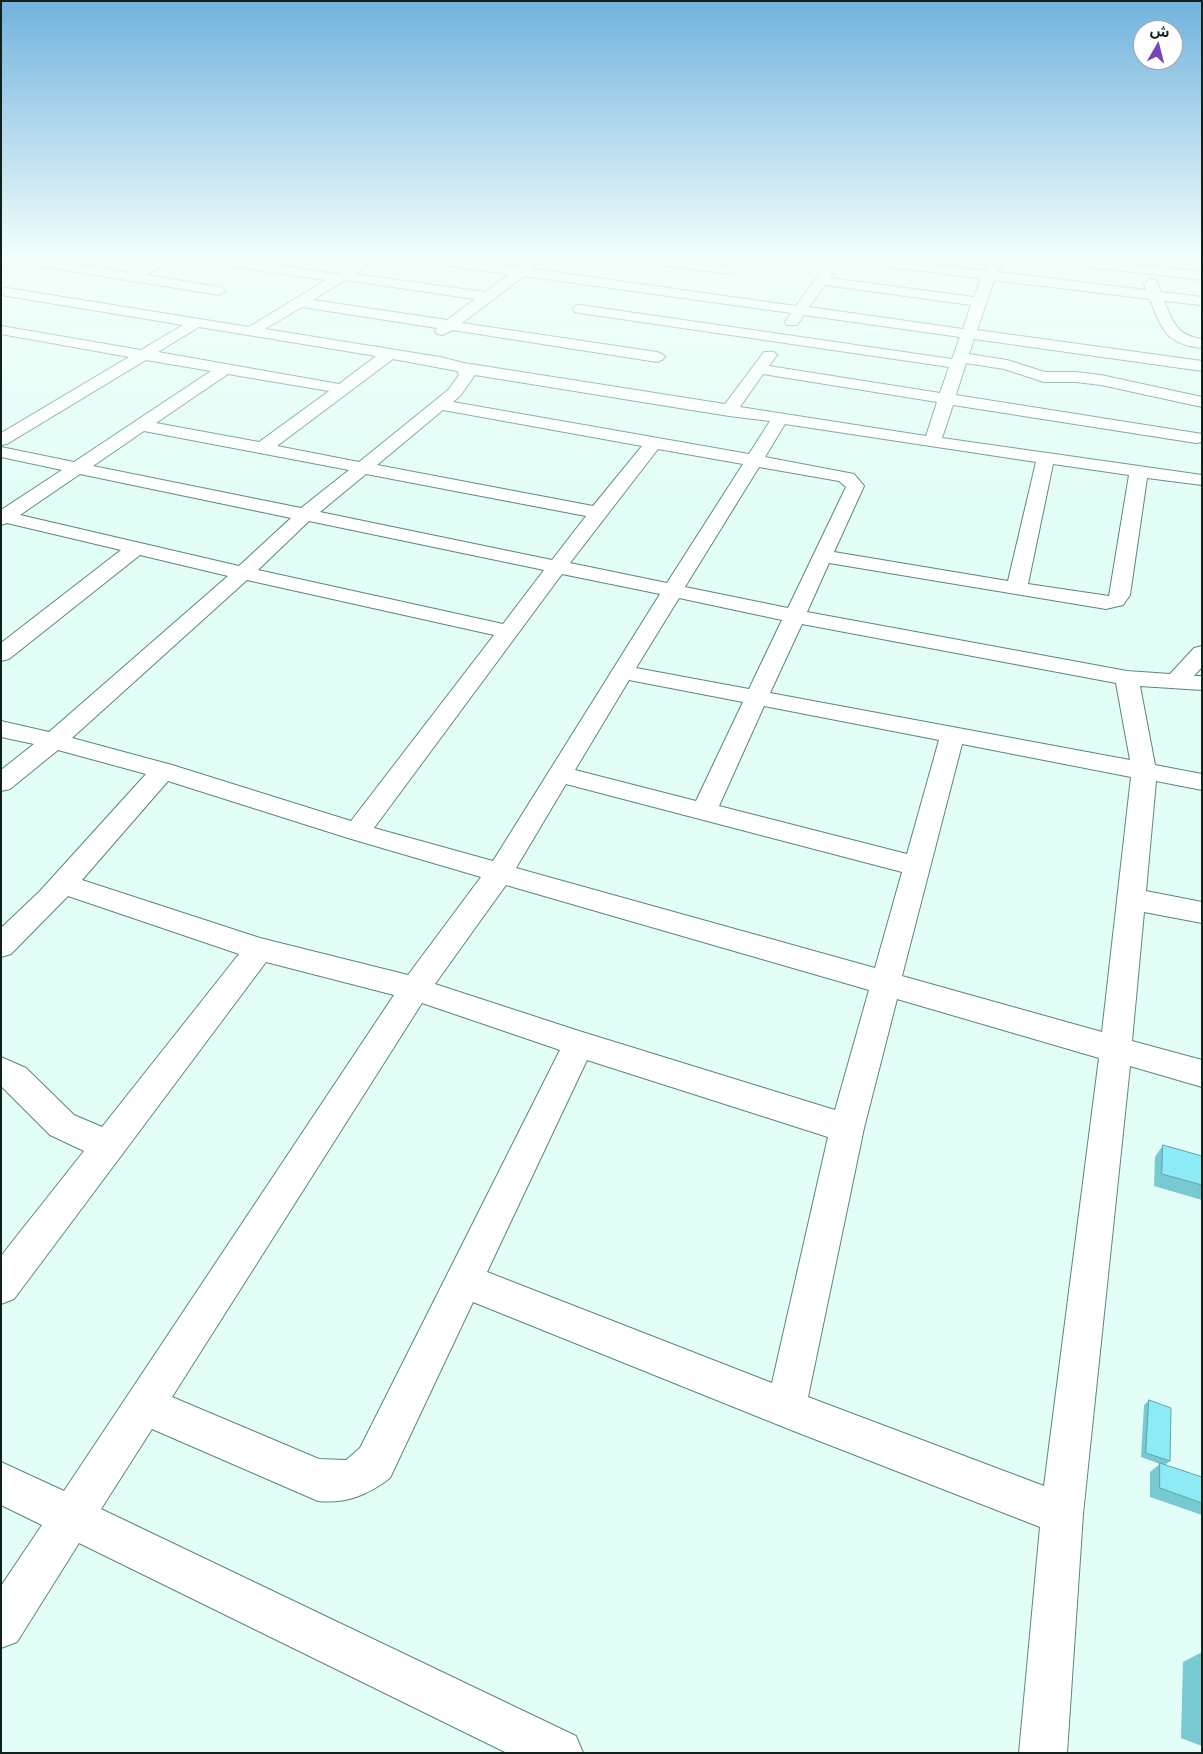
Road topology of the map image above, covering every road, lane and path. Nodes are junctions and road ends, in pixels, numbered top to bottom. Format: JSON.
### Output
{"nodes":[{"id":1,"x":57,"y":340,"type":"edge"},
{"id":2,"x":163,"y":340,"type":"edge"},
{"id":3,"x":304,"y":340,"type":"edge"},
{"id":4,"x":430,"y":340,"type":"edge"},
{"id":5,"x":536,"y":340,"type":"edge"},
{"id":6,"x":672,"y":340,"type":"edge"},
{"id":7,"x":779,"y":340,"type":"edge"},
{"id":8,"x":787,"y":340,"type":"edge"},
{"id":9,"x":966,"y":340,"type":"edge"},
{"id":10,"x":1010,"y":340,"type":"edge"},
{"id":11,"x":1183,"y":340,"type":"edge"},
{"id":12,"x":543,"y":341,"type":"joint"},
{"id":13,"x":1202,"y":344,"type":"edge"},
{"id":14,"x":1083,"y":350,"type":"junction"},
{"id":15,"x":388,"y":354,"type":"junction"},
{"id":16,"x":144,"y":355,"type":"junction"},
{"id":17,"x":406,"y":357,"type":"junction"},
{"id":18,"x":657,"y":357,"type":"junction"},
{"id":19,"x":959,"y":361,"type":"junction"},
{"id":20,"x":1202,"y":366,"type":"edge"},
{"id":21,"x":463,"y":368,"type":"junction"},
{"id":22,"x":645,"y":369,"type":"dead end"},
{"id":23,"x":758,"y":369,"type":"junction"},
{"id":24,"x":223,"y":370,"type":"junction"},
{"id":25,"x":1076,"y":377,"type":"junction"},
{"id":26,"x":632,"y":381,"type":"dead end"},
{"id":27,"x":342,"y":389,"type":"junction"},
{"id":28,"x":619,"y":392,"type":"junction"},
{"id":29,"x":946,"y":399,"type":"junction"},
{"id":30,"x":1202,"y":402,"type":"edge"},
{"id":31,"x":440,"y":405,"type":"junction"},
{"id":32,"x":1145,"y":410,"type":"junction"},
{"id":33,"x":729,"y":411,"type":"junction"},
{"id":34,"x":1202,"y":412,"type":"edge"},
{"id":35,"x":1066,"y":418,"type":"junction"},
{"id":36,"x":780,"y":419,"type":"junction"},
{"id":37,"x":142,"y":425,"type":"junction"},
{"id":38,"x":1,"y":440,"type":"edge"},
{"id":39,"x":654,"y":442,"type":"junction"},
{"id":40,"x":932,"y":442,"type":"junction"},
{"id":41,"x":263,"y":448,"type":"junction"},
{"id":42,"x":1,"y":452,"type":"edge"},
{"id":43,"x":1046,"y":458,"type":"junction"},
{"id":44,"x":754,"y":460,"type":"junction"},
{"id":45,"x":1194,"y":462,"type":"edge"},
{"id":46,"x":361,"y":467,"type":"junction"},
{"id":47,"x":77,"y":468,"type":"junction"},
{"id":48,"x":1139,"y":472,"type":"junction"},
{"id":49,"x":598,"y":513,"type":"junction"},
{"id":50,"x":305,"y":514,"type":"junction"},
{"id":51,"x":3,"y":518,"type":"edge"},
{"id":52,"x":137,"y":547,"type":"junction"},
{"id":53,"x":823,"y":556,"type":"junction"},
{"id":54,"x":558,"y":567,"type":"junction"},
{"id":55,"x":243,"y":573,"type":"junction"},
{"id":56,"x":1017,"y":587,"type":"junction"},
{"id":57,"x":675,"y":590,"type":"junction"},
{"id":58,"x":795,"y":616,"type":"junction"},
{"id":59,"x":507,"y":632,"type":"junction"},
{"id":60,"x":7,"y":643,"type":"edge"},
{"id":61,"x":1202,"y":652,"type":"edge"},
{"id":62,"x":622,"y":672,"type":"junction"},
{"id":63,"x":1127,"y":678,"type":"junction"},
{"id":64,"x":1175,"y":682,"type":"junction"},
{"id":65,"x":1202,"y":683,"type":"edge"},
{"id":66,"x":755,"y":698,"type":"junction"},
{"id":67,"x":1,"y":729,"type":"edge"},
{"id":68,"x":952,"y":735,"type":"junction"},
{"id":69,"x":54,"y":741,"type":"junction"},
{"id":70,"x":163,"y":771,"type":"junction"},
{"id":71,"x":1144,"y":771,"type":"junction"},
{"id":72,"x":559,"y":774,"type":"junction"},
{"id":73,"x":1202,"y":782,"type":"edge"},
{"id":74,"x":1,"y":783,"type":"edge"},
{"id":75,"x":704,"y":811,"type":"junction"},
{"id":76,"x":357,"y":832,"type":"junction"},
{"id":77,"x":916,"y":866,"type":"junction"},
{"id":78,"x":500,"y":872,"type":"junction"},
{"id":79,"x":62,"y":884,"type":"junction"},
{"id":80,"x":1132,"y":899,"type":"junction"},
{"id":81,"x":1202,"y":913,"type":"edge"},
{"id":82,"x":1,"y":946,"type":"edge"},
{"id":83,"x":259,"y":949,"type":"junction"},
{"id":84,"x":885,"y":984,"type":"junction"},
{"id":85,"x":415,"y":990,"type":"junction"},
{"id":86,"x":579,"y":1044,"type":"junction"},
{"id":87,"x":1116,"y":1049,"type":"junction"},
{"id":88,"x":1,"y":1070,"type":"edge"},
{"id":89,"x":1202,"y":1074,"type":"edge"},
{"id":90,"x":847,"y":1128,"type":"junction"},
{"id":91,"x":109,"y":1146,"type":"junction"},
{"id":92,"x":463,"y":1280,"type":"junction"},
{"id":93,"x":1,"y":1286,"type":"edge"},
{"id":94,"x":144,"y":1405,"type":"junction"},
{"id":95,"x":786,"y":1408,"type":"junction"},
{"id":96,"x":1,"y":1483,"type":"edge"},
{"id":97,"x":1062,"y":1514,"type":"junction"},
{"id":98,"x":70,"y":1517,"type":"junction"},
{"id":99,"x":1,"y":1626,"type":"edge"},
{"id":100,"x":559,"y":1753,"type":"edge"},
{"id":101,"x":1043,"y":1753,"type":"edge"}],
"edges":[{"from":1,"to":16,"type":"street"},
{"from":2,"to":16,"type":"street"},
{"from":3,"to":15,"type":"street"},
{"from":4,"to":17,"type":"street"},
{"from":5,"to":12,"type":"street"},
{"from":6,"to":18,"type":"street"},
{"from":7,"to":23,"type":"street"},
{"from":8,"to":19,"type":"street"},
{"from":9,"to":19,"type":"street"},
{"from":10,"to":14,"type":"street"},
{"from":11,"to":13,"type":"street"},
{"from":12,"to":18,"type":"street"},
{"from":14,"to":20,"type":"street"},
{"from":14,"to":25,"type":"street"},
{"from":15,"to":17,"type":"street"},
{"from":15,"to":27,"type":"street"},
{"from":16,"to":24,"type":"street"},
{"from":16,"to":38,"type":"street"},
{"from":17,"to":21,"type":"street"},
{"from":18,"to":22,"type":"street"},
{"from":19,"to":25,"type":"street"},
{"from":19,"to":29,"type":"street"},
{"from":21,"to":28,"type":"street"},
{"from":21,"to":31,"type":"street"},
{"from":23,"to":29,"type":"street"},
{"from":23,"to":33,"type":"street"},
{"from":24,"to":27,"type":"street"},
{"from":24,"to":37,"type":"street"},
{"from":25,"to":32,"type":"street"},
{"from":25,"to":35,"type":"street"},
{"from":26,"to":28,"type":"street"},
{"from":27,"to":41,"type":"street"},
{"from":28,"to":33,"type":"street"},
{"from":29,"to":35,"type":"street"},
{"from":29,"to":40,"type":"street"},
{"from":30,"to":32,"type":"street"},
{"from":31,"to":39,"type":"street"},
{"from":31,"to":46,"type":"street"},
{"from":32,"to":35,"type":"street"},
{"from":32,"to":45,"type":"street"},
{"from":33,"to":36,"type":"street"},
{"from":34,"to":45,"type":"street"},
{"from":36,"to":40,"type":"street"},
{"from":36,"to":44,"type":"street"},
{"from":37,"to":41,"type":"street"},
{"from":37,"to":47,"type":"street"},
{"from":39,"to":44,"type":"street"},
{"from":39,"to":49,"type":"street"},
{"from":40,"to":43,"type":"street"},
{"from":41,"to":46,"type":"street"},
{"from":42,"to":47,"type":"street"},
{"from":43,"to":48,"type":"street"},
{"from":43,"to":56,"type":"street"},
{"from":44,"to":53,"type":"street"},
{"from":44,"to":57,"type":"street"},
{"from":45,"to":48,"type":"street"},
{"from":46,"to":49,"type":"street"},
{"from":46,"to":50,"type":"street"},
{"from":47,"to":50,"type":"street"},
{"from":47,"to":51,"type":"street"},
{"from":48,"to":56,"type":"street"},
{"from":49,"to":54,"type":"street"},
{"from":50,"to":54,"type":"street"},
{"from":50,"to":55,"type":"street"},
{"from":51,"to":52,"type":"street"},
{"from":52,"to":55,"type":"street"},
{"from":52,"to":60,"type":"street"},
{"from":53,"to":56,"type":"street"},
{"from":53,"to":58,"type":"street"},
{"from":54,"to":57,"type":"street"},
{"from":54,"to":59,"type":"street"},
{"from":55,"to":59,"type":"street"},
{"from":55,"to":69,"type":"street"},
{"from":57,"to":58,"type":"street"},
{"from":57,"to":62,"type":"street"},
{"from":58,"to":63,"type":"street"},
{"from":58,"to":66,"type":"street"},
{"from":59,"to":76,"type":"street"},
{"from":61,"to":64,"type":"street"},
{"from":62,"to":66,"type":"street"},
{"from":62,"to":72,"type":"street"},
{"from":63,"to":64,"type":"street"},
{"from":63,"to":71,"type":"street"},
{"from":64,"to":65,"type":"street"},
{"from":66,"to":68,"type":"street"},
{"from":66,"to":75,"type":"street"},
{"from":67,"to":69,"type":"street"},
{"from":68,"to":71,"type":"street"},
{"from":68,"to":77,"type":"street"},
{"from":69,"to":70,"type":"street"},
{"from":69,"to":74,"type":"street"},
{"from":70,"to":76,"type":"street"},
{"from":70,"to":79,"type":"street"},
{"from":71,"to":73,"type":"street"},
{"from":71,"to":80,"type":"street"},
{"from":72,"to":75,"type":"street"},
{"from":72,"to":78,"type":"street"},
{"from":75,"to":77,"type":"street"},
{"from":76,"to":78,"type":"street"},
{"from":77,"to":84,"type":"street"},
{"from":78,"to":84,"type":"street"},
{"from":78,"to":85,"type":"street"},
{"from":79,"to":82,"type":"street"},
{"from":79,"to":83,"type":"street"},
{"from":80,"to":81,"type":"street"},
{"from":80,"to":87,"type":"street"},
{"from":83,"to":85,"type":"street"},
{"from":83,"to":91,"type":"street"},
{"from":84,"to":87,"type":"street"},
{"from":84,"to":90,"type":"street"},
{"from":85,"to":86,"type":"street"},
{"from":85,"to":94,"type":"street"},
{"from":86,"to":90,"type":"street"},
{"from":86,"to":92,"type":"street"},
{"from":87,"to":89,"type":"street"},
{"from":87,"to":97,"type":"street"},
{"from":88,"to":91,"type":"street"},
{"from":90,"to":95,"type":"street"},
{"from":91,"to":93,"type":"street"},
{"from":92,"to":94,"type":"street"},
{"from":92,"to":95,"type":"street"},
{"from":94,"to":98,"type":"street"},
{"from":95,"to":97,"type":"street"},
{"from":96,"to":98,"type":"street"},
{"from":97,"to":101,"type":"street"},
{"from":98,"to":99,"type":"street"},
{"from":98,"to":100,"type":"street"}]}
